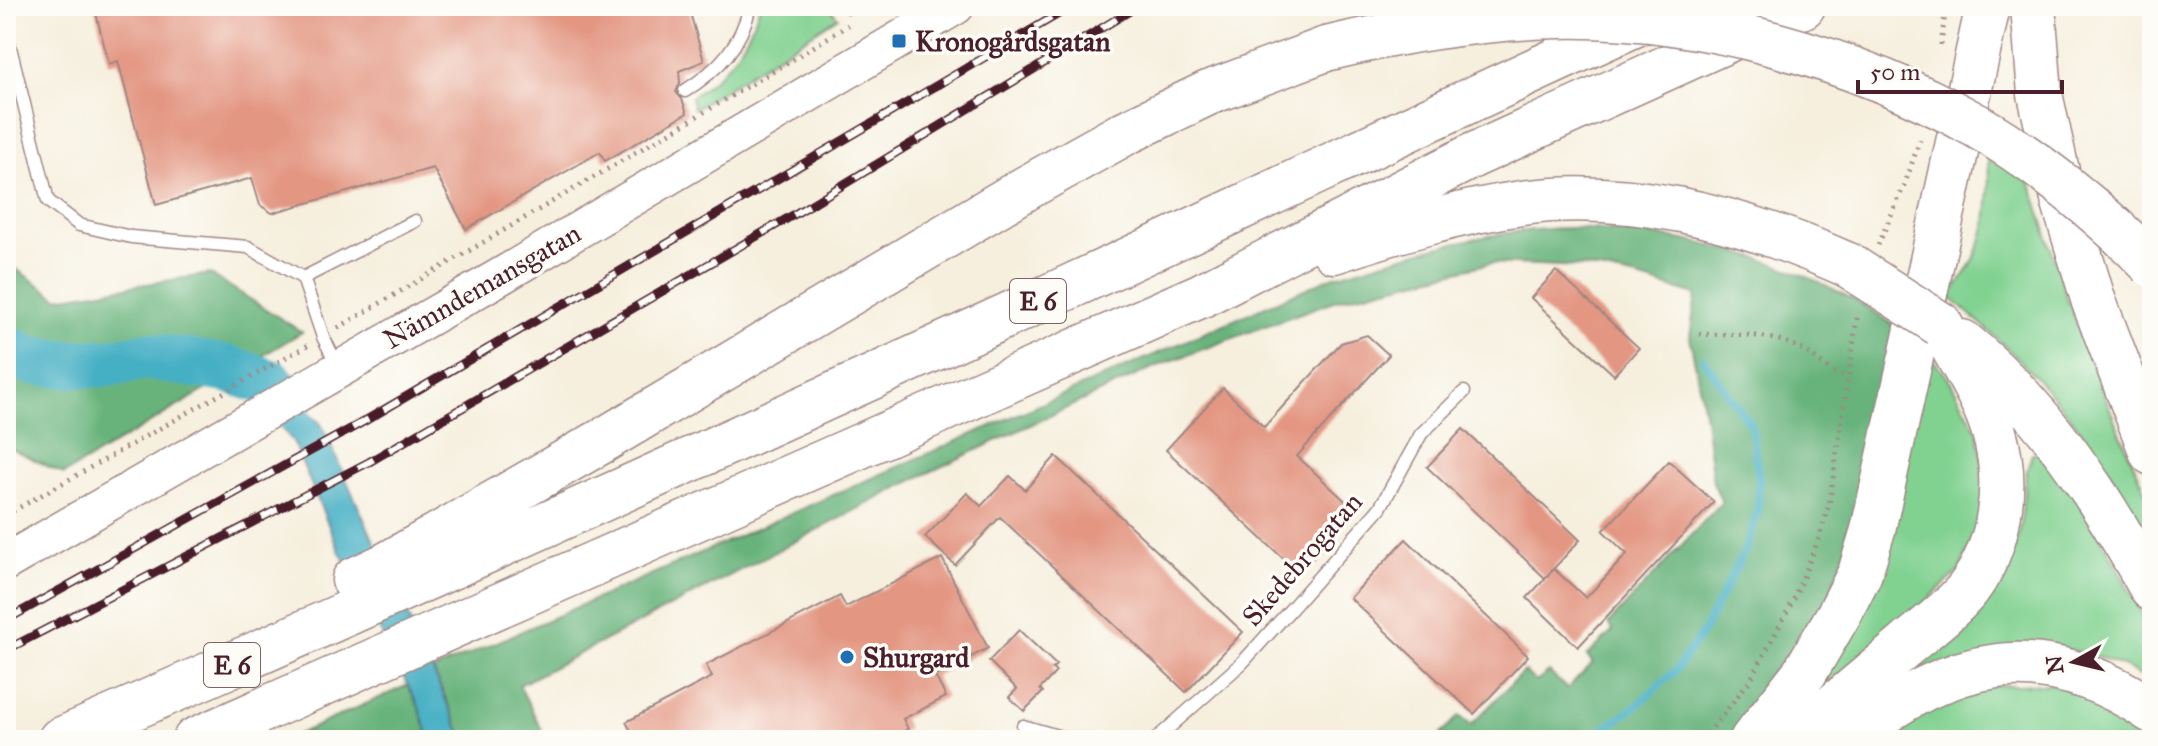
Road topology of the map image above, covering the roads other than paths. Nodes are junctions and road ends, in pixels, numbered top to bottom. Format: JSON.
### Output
{"nodes":[{"id":1,"x":750,"y":6,"type":"edge"},
{"id":2,"x":956,"y":6,"type":"edge"},
{"id":3,"x":1677,"y":6,"type":"edge"},
{"id":4,"x":1803,"y":6,"type":"edge"},
{"id":5,"x":1988,"y":6,"type":"edge"},
{"id":6,"x":2033,"y":6,"type":"edge"},
{"id":7,"x":6,"y":31,"type":"edge"},
{"id":8,"x":685,"y":91,"type":"dead end"},
{"id":9,"x":415,"y":221,"type":"dead end"},
{"id":10,"x":2152,"y":265,"type":"edge"},
{"id":11,"x":303,"y":278,"type":"junction"},
{"id":12,"x":1202,"y":295,"type":"junction"},
{"id":13,"x":340,"y":369,"type":"junction"},
{"id":14,"x":1978,"y":371,"type":"junction"},
{"id":15,"x":1464,"y":392,"type":"dead end"},
{"id":16,"x":2152,"y":453,"type":"edge"},
{"id":17,"x":6,"y":562,"type":"edge"},
{"id":18,"x":390,"y":578,"type":"junction"},
{"id":19,"x":2152,"y":589,"type":"edge"},
{"id":20,"x":2152,"y":711,"type":"edge"},
{"id":21,"x":1023,"y":726,"type":"dead end"},
{"id":22,"x":60,"y":740,"type":"edge"},
{"id":23,"x":195,"y":740,"type":"edge"},
{"id":24,"x":1071,"y":740,"type":"edge"},
{"id":25,"x":1155,"y":740,"type":"edge"},
{"id":26,"x":1752,"y":740,"type":"edge"},
{"id":27,"x":1793,"y":740,"type":"edge"},
{"id":28,"x":1849,"y":740,"type":"edge"}],
"edges":[{"from":1,"to":8,"type":"lane"},
{"from":2,"to":13,"type":"street","name":"Nämndemansgatan"},
{"from":3,"to":18,"type":"highway","number":"E 6"},
{"from":4,"to":12,"type":"highway","number":"E 6"},
{"from":5,"to":26,"type":"highway"},
{"from":6,"to":16,"type":"highway"},
{"from":7,"to":11,"type":"lane"},
{"from":9,"to":11,"type":"lane"},
{"from":10,"to":18,"type":"highway","bridge":true},
{"from":11,"to":13,"type":"lane"},
{"from":12,"to":14,"type":"highway","bridge":true},
{"from":12,"to":23,"type":"highway","number":"E 6"},
{"from":13,"to":17,"type":"street","name":"Nämndemansgatan"},
{"from":14,"to":19,"type":"highway"},
{"from":14,"to":27,"type":"highway"},
{"from":15,"to":25,"type":"lane","name":"Skedebrogatan"},
{"from":18,"to":22,"type":"highway","number":"E 6"},
{"from":20,"to":28,"type":"highway"},
{"from":21,"to":24,"type":"lane"}]}
